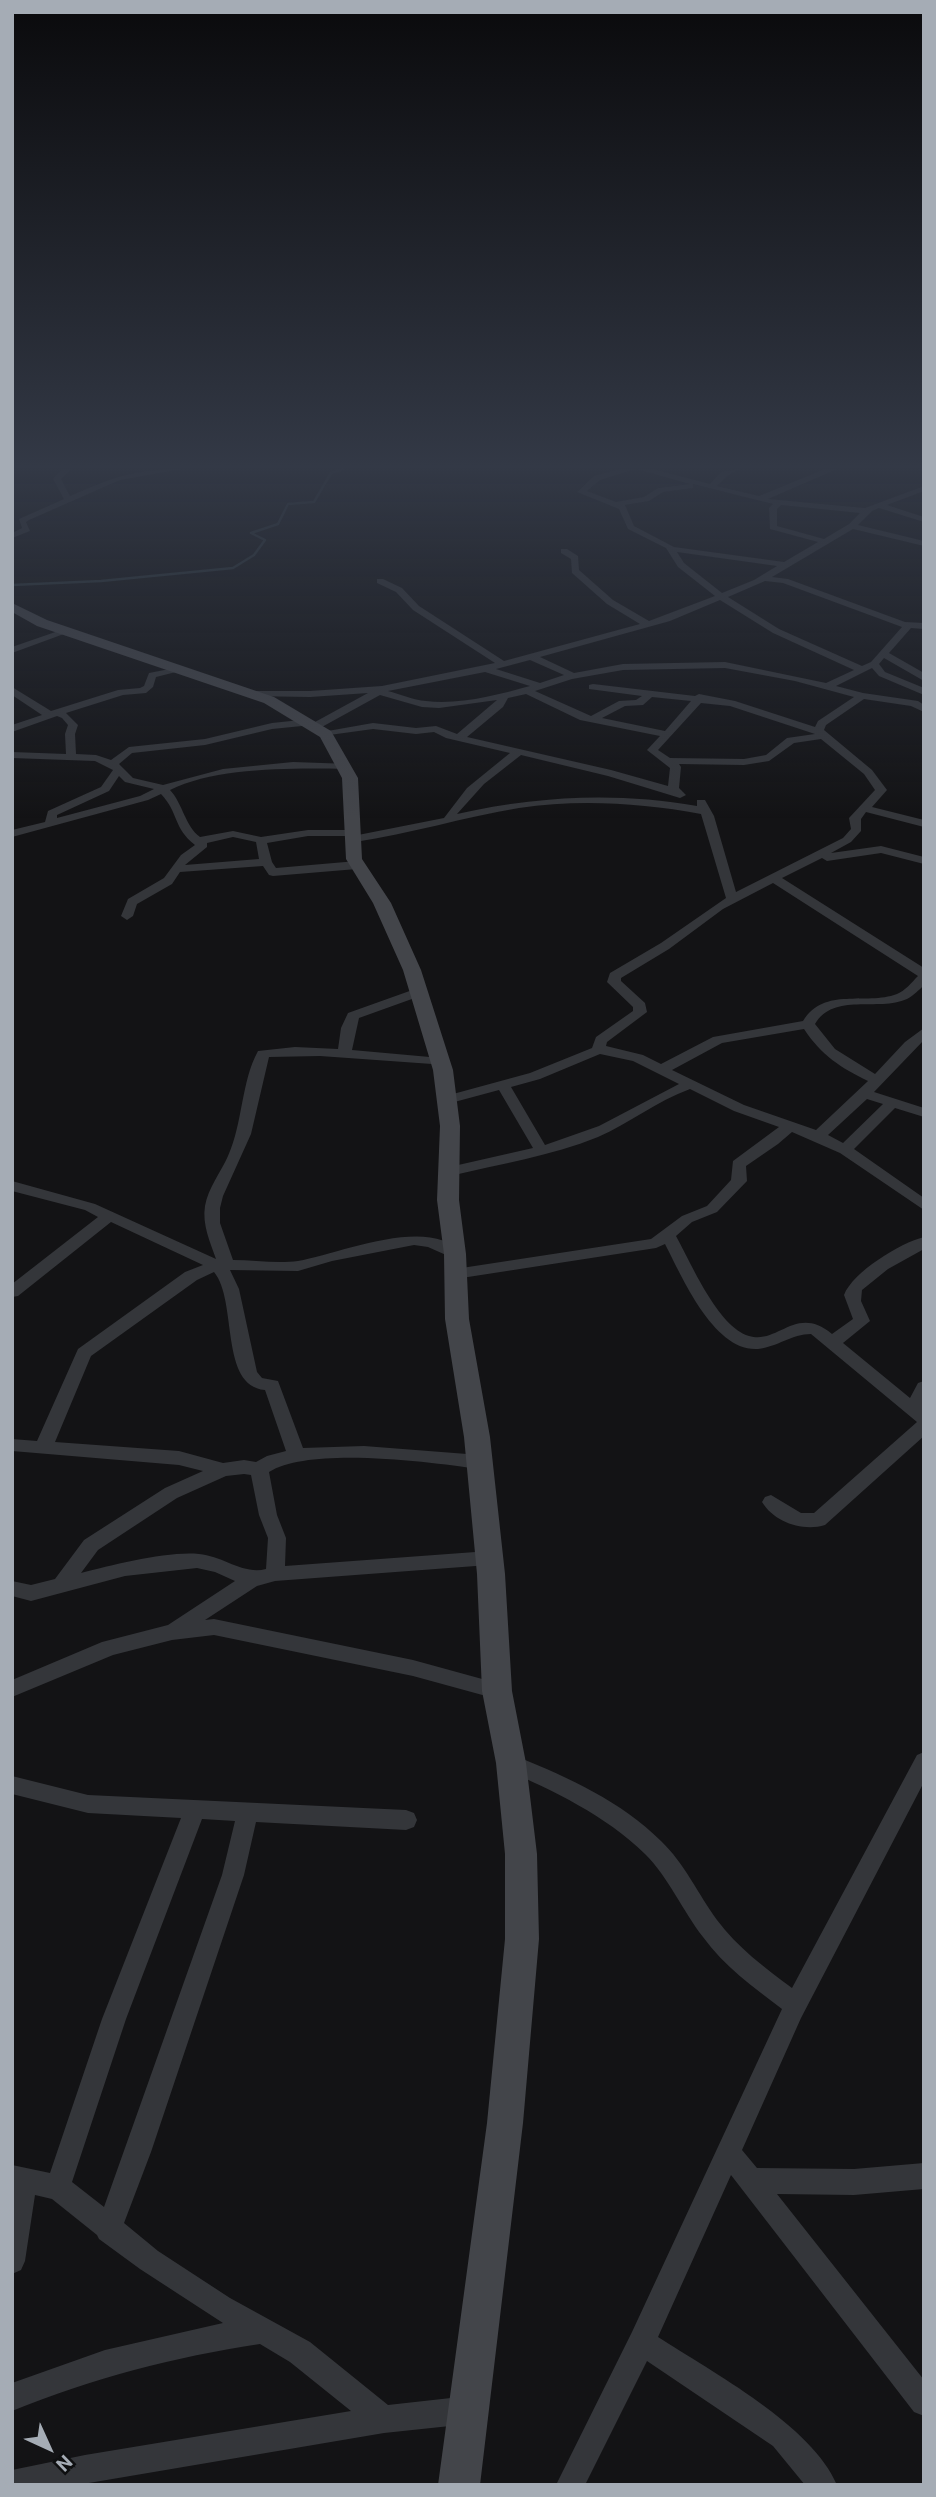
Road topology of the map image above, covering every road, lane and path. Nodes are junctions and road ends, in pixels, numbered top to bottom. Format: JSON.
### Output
{"nodes":[{"id":1,"x":390,"y":586,"type":"edge"},
{"id":2,"x":590,"y":586,"type":"edge"},
{"id":3,"x":705,"y":586,"type":"edge"},
{"id":4,"x":746,"y":586,"type":"edge"},
{"id":5,"x":797,"y":586,"type":"edge"},
{"id":6,"x":719,"y":597,"type":"junction"},
{"id":7,"x":12,"y":607,"type":"edge"},
{"id":8,"x":647,"y":624,"type":"junction"},
{"id":9,"x":908,"y":626,"type":"junction"},
{"id":10,"x":924,"y":626,"type":"edge"},
{"id":11,"x":67,"y":631,"type":"junction"},
{"id":12,"x":12,"y":650,"type":"edge"},
{"id":13,"x":882,"y":654,"type":"junction"},
{"id":14,"x":530,"y":656,"type":"junction"},
{"id":15,"x":502,"y":664,"type":"junction"},
{"id":16,"x":868,"y":667,"type":"junction"},
{"id":17,"x":177,"y":669,"type":"junction"},
{"id":18,"x":485,"y":669,"type":"junction"},
{"id":19,"x":572,"y":676,"type":"junction"},
{"id":20,"x":924,"y":677,"type":"edge"},
{"id":21,"x":531,"y":687,"type":"junction"},
{"id":22,"x":593,"y":687,"type":"junction"},
{"id":23,"x":826,"y":687,"type":"junction"},
{"id":24,"x":12,"y":690,"type":"edge"},
{"id":25,"x":380,"y":690,"type":"junction"},
{"id":26,"x":924,"y":692,"type":"edge"},
{"id":27,"x":249,"y":693,"type":"junction"},
{"id":28,"x":651,"y":693,"type":"junction"},
{"id":29,"x":504,"y":696,"type":"junction"},
{"id":30,"x":862,"y":696,"type":"junction"},
{"id":31,"x":699,"y":697,"type":"junction"},
{"id":32,"x":626,"y":702,"type":"junction"},
{"id":33,"x":924,"y":709,"type":"edge"},
{"id":34,"x":53,"y":714,"type":"junction"},
{"id":35,"x":592,"y":720,"type":"junction"},
{"id":36,"x":317,"y":727,"type":"junction"},
{"id":37,"x":12,"y":729,"type":"edge"},
{"id":38,"x":820,"y":733,"type":"junction"},
{"id":39,"x":666,"y":734,"type":"junction"},
{"id":40,"x":460,"y":737,"type":"junction"},
{"id":41,"x":520,"y":751,"type":"junction"},
{"id":42,"x":12,"y":755,"type":"edge"},
{"id":43,"x":71,"y":756,"type":"junction"},
{"id":44,"x":670,"y":761,"type":"junction"},
{"id":45,"x":346,"y":766,"type":"junction"},
{"id":46,"x":116,"y":767,"type":"junction"},
{"id":47,"x":164,"y":788,"type":"junction"},
{"id":48,"x":674,"y":791,"type":"junction"},
{"id":49,"x":863,"y":808,"type":"junction"},
{"id":50,"x":706,"y":811,"type":"junction"},
{"id":51,"x":448,"y":820,"type":"junction"},
{"id":52,"x":50,"y":823,"type":"junction"},
{"id":53,"x":924,"y":824,"type":"edge"},
{"id":54,"x":12,"y":834,"type":"edge"},
{"id":55,"x":354,"y":836,"type":"junction"},
{"id":56,"x":261,"y":840,"type":"junction"},
{"id":57,"x":198,"y":841,"type":"junction"},
{"id":58,"x":811,"y":859,"type":"junction"},
{"id":59,"x":924,"y":861,"type":"edge"},
{"id":60,"x":266,"y":862,"type":"junction"},
{"id":61,"x":357,"y":864,"type":"junction"},
{"id":62,"x":176,"y":869,"type":"junction"},
{"id":63,"x":772,"y":877,"type":"junction"},
{"id":64,"x":732,"y":899,"type":"junction"},
{"id":65,"x":127,"y":916,"type":"dead end"},
{"id":66,"x":922,"y":971,"type":"edge"},
{"id":67,"x":418,"y":992,"type":"junction"},
{"id":68,"x":808,"y":1024,"type":"junction"},
{"id":69,"x":924,"y":1032,"type":"edge"},
{"id":70,"x":598,"y":1050,"type":"junction"},
{"id":71,"x":344,"y":1054,"type":"junction"},
{"id":72,"x":441,"y":1062,"type":"junction"},
{"id":73,"x":661,"y":1070,"type":"junction"},
{"id":74,"x":877,"y":1080,"type":"junction"},
{"id":75,"x":503,"y":1085,"type":"junction"},
{"id":76,"x":689,"y":1085,"type":"junction"},
{"id":77,"x":866,"y":1094,"type":"junction"},
{"id":78,"x":447,"y":1100,"type":"junction"},
{"id":79,"x":892,"y":1103,"type":"junction"},
{"id":80,"x":924,"y":1113,"type":"edge"},
{"id":81,"x":789,"y":1126,"type":"junction"},
{"id":82,"x":818,"y":1136,"type":"junction"},
{"id":83,"x":541,"y":1150,"type":"junction"},
{"id":84,"x":845,"y":1150,"type":"junction"},
{"id":85,"x":450,"y":1171,"type":"junction"},
{"id":86,"x":12,"y":1186,"type":"edge"},
{"id":87,"x":924,"y":1205,"type":"edge"},
{"id":88,"x":108,"y":1217,"type":"junction"},
{"id":89,"x":668,"y":1236,"type":"junction"},
{"id":90,"x":924,"y":1242,"type":"edge"},
{"id":91,"x":455,"y":1264,"type":"junction"},
{"id":92,"x":222,"y":1265,"type":"junction"},
{"id":93,"x":12,"y":1292,"type":"edge"},
{"id":94,"x":832,"y":1342,"type":"junction"},
{"id":95,"x":924,"y":1387,"type":"edge"},
{"id":96,"x":918,"y":1414,"type":"edge"},
{"id":97,"x":924,"y":1426,"type":"edge"},
{"id":98,"x":12,"y":1445,"type":"edge"},
{"id":99,"x":44,"y":1446,"type":"junction"},
{"id":100,"x":297,"y":1457,"type":"junction"},
{"id":101,"x":480,"y":1462,"type":"junction"},
{"id":102,"x":259,"y":1469,"type":"junction"},
{"id":103,"x":223,"y":1470,"type":"junction"},
{"id":104,"x":771,"y":1502,"type":"dead end"},
{"id":105,"x":489,"y":1558,"type":"junction"},
{"id":106,"x":275,"y":1574,"type":"junction"},
{"id":107,"x":251,"y":1580,"type":"junction"},
{"id":108,"x":62,"y":1584,"type":"junction"},
{"id":109,"x":12,"y":1588,"type":"edge"},
{"id":110,"x":172,"y":1632,"type":"junction"},
{"id":111,"x":12,"y":1689,"type":"edge"},
{"id":112,"x":497,"y":1691,"type":"junction"},
{"id":113,"x":924,"y":1761,"type":"edge"},
{"id":114,"x":511,"y":1763,"type":"junction"},
{"id":115,"x":12,"y":1784,"type":"edge"},
{"id":116,"x":195,"y":1810,"type":"junction"},
{"id":117,"x":248,"y":1812,"type":"junction"},
{"id":118,"x":406,"y":1820,"type":"dead end"},
{"id":119,"x":796,"y":2005,"type":"junction"},
{"id":120,"x":729,"y":2153,"type":"junction"},
{"id":121,"x":924,"y":2176,"type":"edge"},
{"id":122,"x":18,"y":2179,"type":"edge"},
{"id":123,"x":753,"y":2181,"type":"junction"},
{"id":124,"x":58,"y":2187,"type":"junction"},
{"id":125,"x":107,"y":2230,"type":"junction"},
{"id":126,"x":12,"y":2261,"type":"edge"},
{"id":127,"x":265,"y":2330,"type":"junction"},
{"id":128,"x":642,"y":2342,"type":"junction"},
{"id":129,"x":12,"y":2397,"type":"edge"},
{"id":130,"x":924,"y":2402,"type":"edge"},
{"id":131,"x":469,"y":2410,"type":"junction"},
{"id":132,"x":384,"y":2419,"type":"junction"},
{"id":133,"x":12,"y":2484,"type":"edge"},
{"id":134,"x":571,"y":2484,"type":"edge"},
{"id":135,"x":459,"y":2485,"type":"edge"},
{"id":136,"x":823,"y":2485,"type":"edge"}],
"edges":[{"from":1,"to":15,"type":"street"},
{"from":2,"to":8,"type":"street"},
{"from":3,"to":6,"type":"street"},
{"from":4,"to":6,"type":"street"},
{"from":5,"to":9,"type":"street"},
{"from":6,"to":8,"type":"street"},
{"from":6,"to":16,"type":"street"},
{"from":7,"to":11,"type":"street"},
{"from":8,"to":14,"type":"street"},
{"from":9,"to":10,"type":"street"},
{"from":9,"to":13,"type":"street"},
{"from":11,"to":12,"type":"street"},
{"from":11,"to":17,"type":"street"},
{"from":13,"to":16,"type":"street"},
{"from":13,"to":20,"type":"street"},
{"from":14,"to":15,"type":"street"},
{"from":14,"to":19,"type":"street"},
{"from":15,"to":18,"type":"street"},
{"from":16,"to":23,"type":"street"},
{"from":16,"to":26,"type":"street"},
{"from":17,"to":27,"type":"street"},
{"from":17,"to":34,"type":"street"},
{"from":18,"to":21,"type":"street"},
{"from":18,"to":25,"type":"street"},
{"from":19,"to":21,"type":"street"},
{"from":19,"to":22,"type":"street"},
{"from":19,"to":23,"type":"street"},
{"from":21,"to":29,"type":"street"},
{"from":21,"to":35,"type":"street"},
{"from":22,"to":28,"type":"street"},
{"from":22,"to":32,"type":"street"},
{"from":23,"to":30,"type":"street"},
{"from":24,"to":34,"type":"street"},
{"from":25,"to":27,"type":"street"},
{"from":25,"to":29,"type":"street"},
{"from":25,"to":36,"type":"street"},
{"from":27,"to":36,"type":"street"},
{"from":28,"to":31,"type":"street"},
{"from":28,"to":32,"type":"street"},
{"from":29,"to":40,"type":"street"},
{"from":30,"to":33,"type":"street"},
{"from":30,"to":38,"type":"street"},
{"from":31,"to":38,"type":"street"},
{"from":31,"to":39,"type":"street"},
{"from":32,"to":35,"type":"street"},
{"from":34,"to":37,"type":"street"},
{"from":34,"to":43,"type":"street"},
{"from":35,"to":39,"type":"street"},
{"from":36,"to":40,"type":"street"},
{"from":36,"to":45,"type":"street"},
{"from":36,"to":46,"type":"street"},
{"from":38,"to":44,"type":"street"},
{"from":38,"to":49,"type":"street"},
{"from":39,"to":44,"type":"street"},
{"from":40,"to":41,"type":"street"},
{"from":41,"to":48,"type":"street"},
{"from":41,"to":51,"type":"street"},
{"from":42,"to":43,"type":"street"},
{"from":43,"to":46,"type":"street"},
{"from":44,"to":48,"type":"street"},
{"from":45,"to":47,"type":"street"},
{"from":45,"to":55,"type":"street"},
{"from":46,"to":47,"type":"street"},
{"from":46,"to":52,"type":"street"},
{"from":47,"to":52,"type":"street"},
{"from":47,"to":57,"type":"street"},
{"from":48,"to":50,"type":"street"},
{"from":49,"to":53,"type":"street"},
{"from":49,"to":58,"type":"street"},
{"from":50,"to":51,"type":"street"},
{"from":50,"to":64,"type":"street"},
{"from":51,"to":55,"type":"street"},
{"from":52,"to":54,"type":"street"},
{"from":55,"to":56,"type":"street"},
{"from":55,"to":61,"type":"street"},
{"from":56,"to":57,"type":"street"},
{"from":56,"to":60,"type":"street"},
{"from":57,"to":62,"type":"street"},
{"from":58,"to":59,"type":"street"},
{"from":58,"to":63,"type":"street"},
{"from":60,"to":61,"type":"street"},
{"from":60,"to":62,"type":"street"},
{"from":61,"to":67,"type":"street"},
{"from":62,"to":65,"type":"street"},
{"from":63,"to":64,"type":"street"},
{"from":63,"to":66,"type":"street"},
{"from":64,"to":70,"type":"street"},
{"from":66,"to":68,"type":"street"},
{"from":67,"to":71,"type":"street"},
{"from":67,"to":72,"type":"street"},
{"from":68,"to":73,"type":"street"},
{"from":68,"to":74,"type":"street"},
{"from":69,"to":74,"type":"street"},
{"from":70,"to":73,"type":"street"},
{"from":70,"to":75,"type":"street"},
{"from":71,"to":72,"type":"street"},
{"from":71,"to":92,"type":"street"},
{"from":72,"to":78,"type":"street"},
{"from":73,"to":76,"type":"street"},
{"from":74,"to":77,"type":"street"},
{"from":75,"to":78,"type":"street"},
{"from":75,"to":83,"type":"street"},
{"from":76,"to":81,"type":"street"},
{"from":76,"to":83,"type":"street"},
{"from":77,"to":79,"type":"street"},
{"from":77,"to":82,"type":"street"},
{"from":78,"to":85,"type":"street"},
{"from":79,"to":80,"type":"street"},
{"from":79,"to":84,"type":"street"},
{"from":81,"to":82,"type":"street"},
{"from":81,"to":89,"type":"street"},
{"from":82,"to":84,"type":"street"},
{"from":83,"to":85,"type":"street"},
{"from":84,"to":87,"type":"street"},
{"from":85,"to":91,"type":"street"},
{"from":86,"to":88,"type":"street"},
{"from":88,"to":92,"type":"street"},
{"from":88,"to":93,"type":"street"},
{"from":89,"to":91,"type":"street"},
{"from":89,"to":94,"type":"street"},
{"from":90,"to":94,"type":"street"},
{"from":91,"to":92,"type":"street"},
{"from":91,"to":101,"type":"street"},
{"from":92,"to":99,"type":"street"},
{"from":92,"to":100,"type":"street"},
{"from":94,"to":96,"type":"street"},
{"from":95,"to":96,"type":"street"},
{"from":97,"to":104,"type":"street"},
{"from":98,"to":99,"type":"street"},
{"from":99,"to":103,"type":"street"},
{"from":100,"to":101,"type":"street"},
{"from":100,"to":102,"type":"street"},
{"from":101,"to":105,"type":"street"},
{"from":102,"to":103,"type":"street"},
{"from":102,"to":106,"type":"street"},
{"from":103,"to":108,"type":"street"},
{"from":105,"to":106,"type":"street"},
{"from":105,"to":112,"type":"street"},
{"from":106,"to":107,"type":"street"},
{"from":107,"to":108,"type":"street"},
{"from":107,"to":110,"type":"street"},
{"from":108,"to":109,"type":"street"},
{"from":110,"to":111,"type":"street"},
{"from":110,"to":112,"type":"street"},
{"from":112,"to":114,"type":"street"},
{"from":113,"to":119,"type":"street"},
{"from":114,"to":119,"type":"street"},
{"from":114,"to":131,"type":"street"},
{"from":115,"to":116,"type":"street"},
{"from":116,"to":117,"type":"street"},
{"from":116,"to":124,"type":"street"},
{"from":117,"to":118,"type":"street"},
{"from":117,"to":125,"type":"street"},
{"from":119,"to":120,"type":"street"},
{"from":120,"to":123,"type":"street"},
{"from":120,"to":128,"type":"street"},
{"from":121,"to":123,"type":"street"},
{"from":122,"to":124,"type":"street"},
{"from":122,"to":126,"type":"street"},
{"from":123,"to":130,"type":"street"},
{"from":124,"to":125,"type":"street"},
{"from":125,"to":127,"type":"street"},
{"from":127,"to":129,"type":"street"},
{"from":127,"to":132,"type":"street"},
{"from":128,"to":134,"type":"street"},
{"from":128,"to":136,"type":"street"},
{"from":131,"to":132,"type":"street"},
{"from":131,"to":135,"type":"street"},
{"from":132,"to":133,"type":"street"}]}
